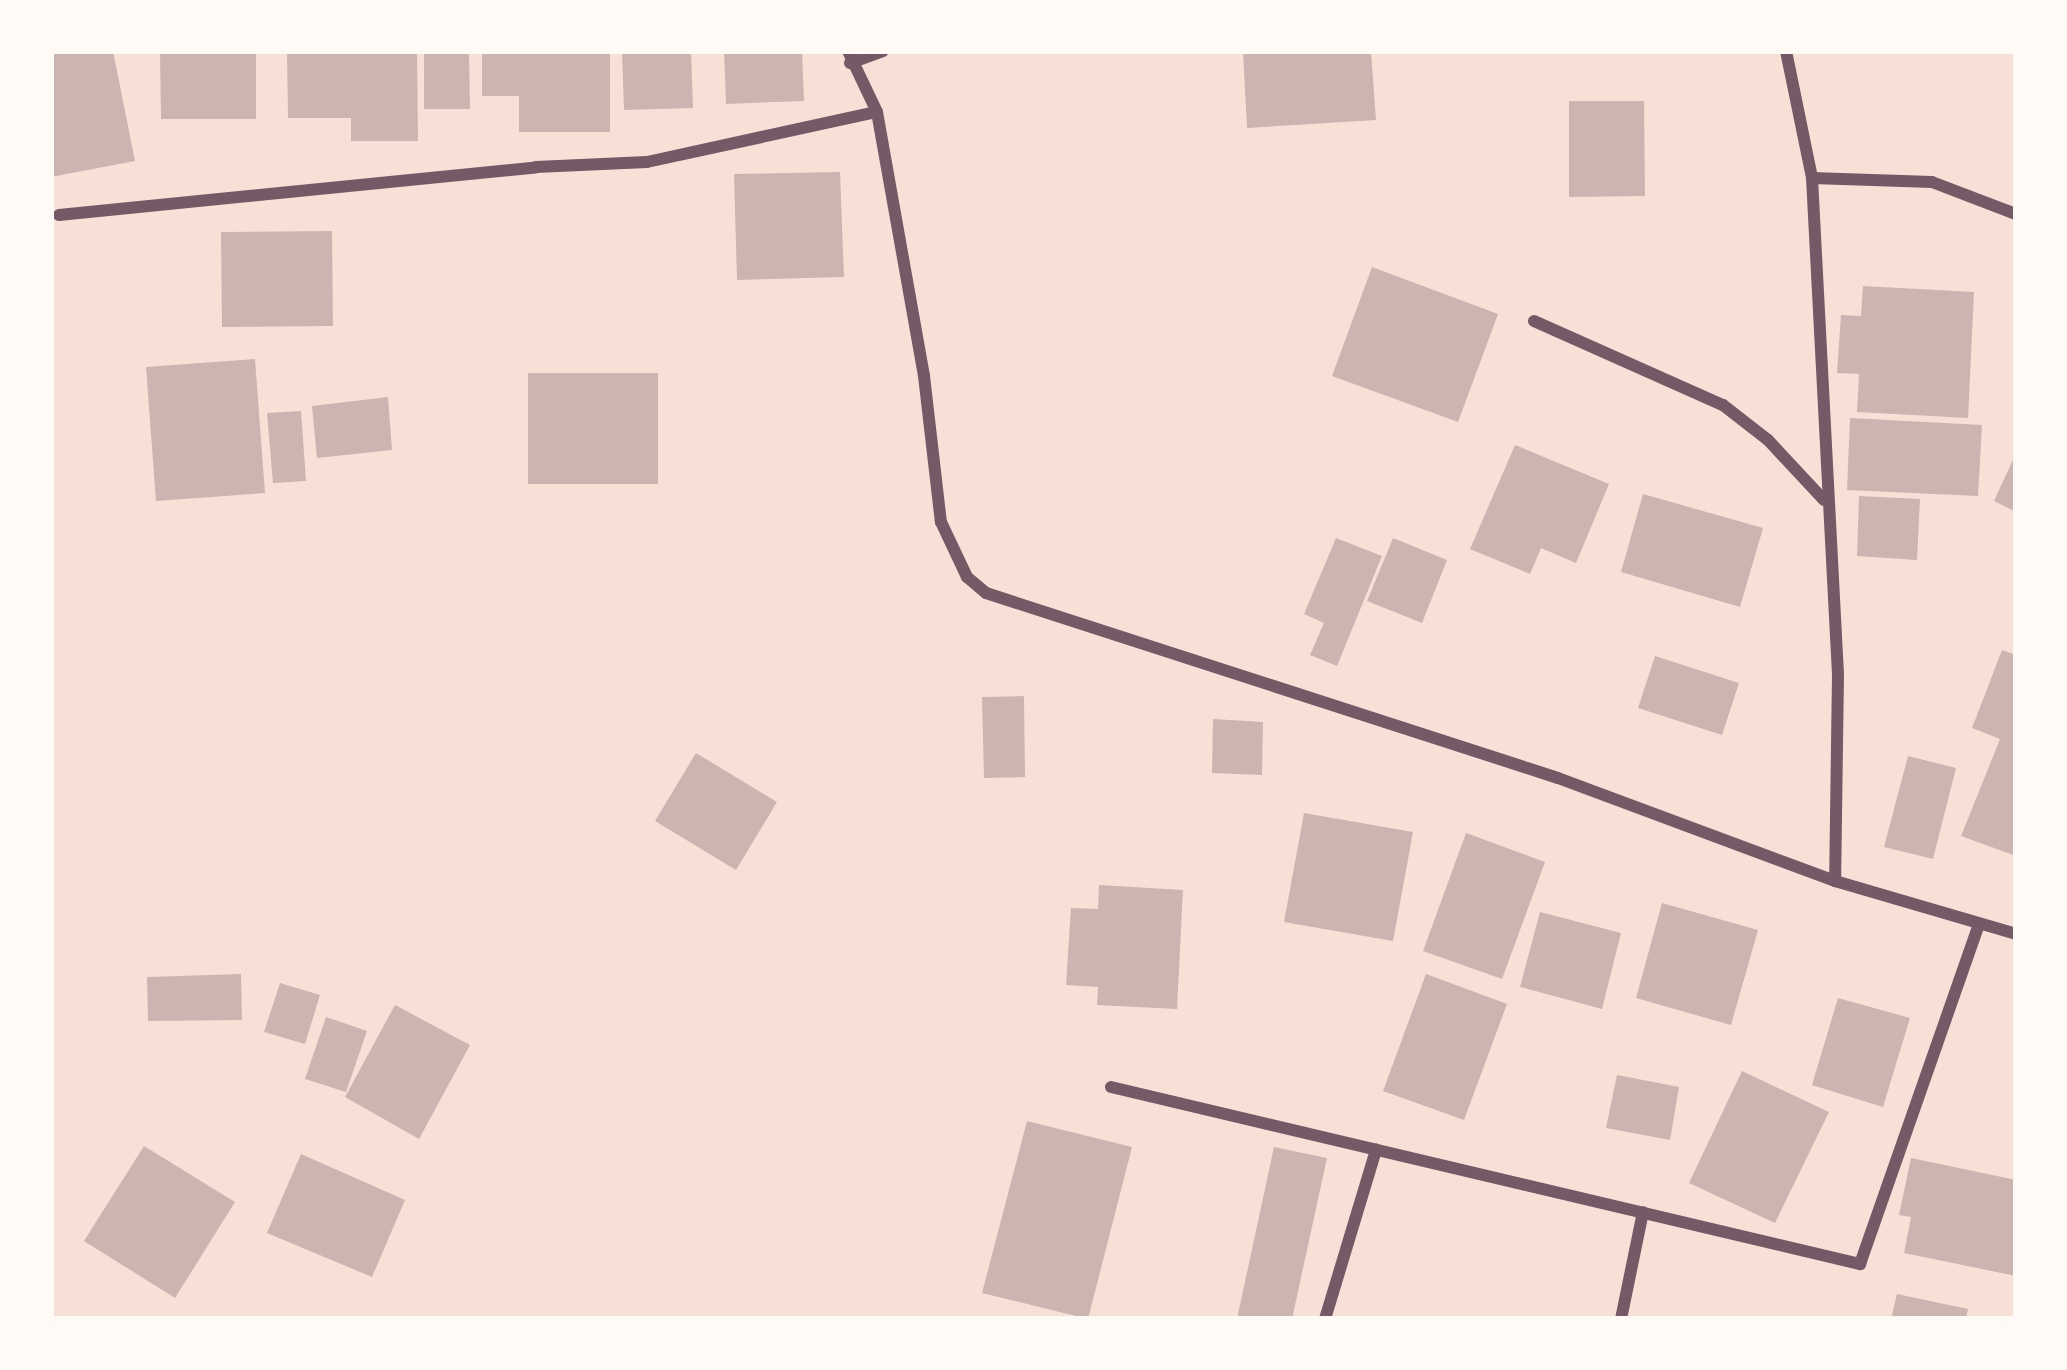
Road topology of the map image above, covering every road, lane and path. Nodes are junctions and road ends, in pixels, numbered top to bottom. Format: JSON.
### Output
{"nodes":[{"id":1,"x":884,"y":51,"type":"edge"},
{"id":2,"x":1786,"y":51,"type":"edge"},
{"id":3,"x":849,"y":57,"type":"edge"},
{"id":4,"x":877,"y":112,"type":"junction"},
{"id":5,"x":1812,"y":178,"type":"junction"},
{"id":6,"x":58,"y":214,"type":"dead end"},
{"id":7,"x":2016,"y":214,"type":"edge"},
{"id":8,"x":1534,"y":321,"type":"dead end"},
{"id":9,"x":1825,"y":501,"type":"junction"},
{"id":10,"x":1835,"y":881,"type":"junction"},
{"id":11,"x":1978,"y":927,"type":"junction"},
{"id":12,"x":2016,"y":934,"type":"edge"},
{"id":13,"x":1111,"y":1087,"type":"dead end"},
{"id":14,"x":1376,"y":1150,"type":"junction"},
{"id":15,"x":1643,"y":1212,"type":"junction"},
{"id":16,"x":1325,"y":1319,"type":"edge"},
{"id":17,"x":1621,"y":1319,"type":"edge"}],
"edges":[{"from":1,"to":3,"type":"street"},
{"from":2,"to":5,"type":"street"},
{"from":3,"to":4,"type":"street"},
{"from":4,"to":6,"type":"street"},
{"from":4,"to":10,"type":"street"},
{"from":5,"to":7,"type":"street"},
{"from":5,"to":9,"type":"street"},
{"from":8,"to":9,"type":"street"},
{"from":9,"to":10,"type":"street"},
{"from":10,"to":11,"type":"street"},
{"from":11,"to":12,"type":"street"},
{"from":11,"to":15,"type":"street"},
{"from":13,"to":14,"type":"street"},
{"from":14,"to":15,"type":"street"},
{"from":14,"to":16,"type":"street"},
{"from":15,"to":17,"type":"street"}]}
